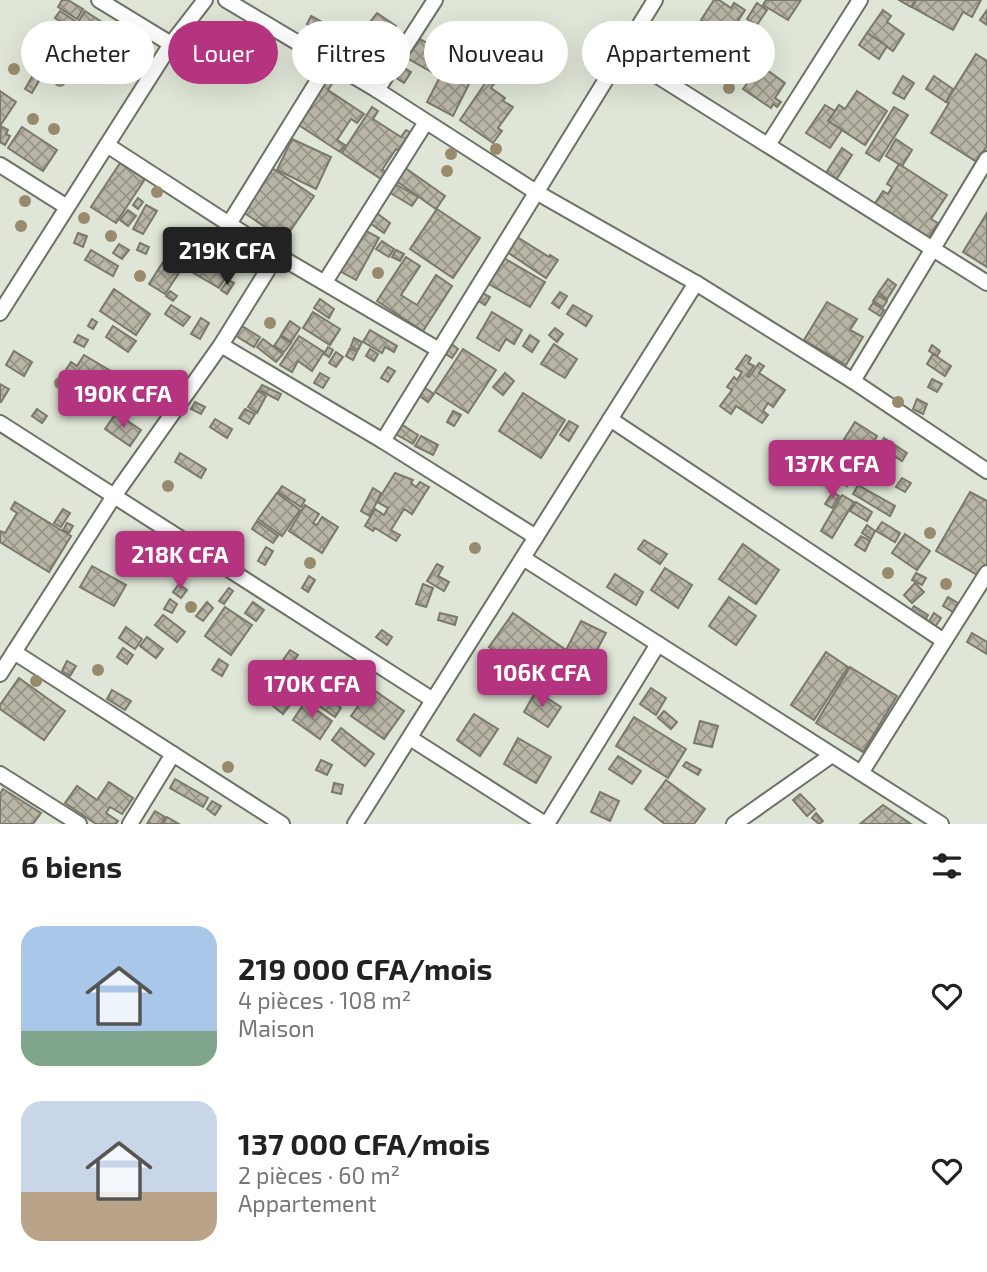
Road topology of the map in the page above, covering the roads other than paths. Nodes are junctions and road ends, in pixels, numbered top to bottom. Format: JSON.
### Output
{"nodes":[{"id":1,"x":99,"y":0,"type":"edge"},
{"id":2,"x":205,"y":0,"type":"edge"},
{"id":3,"x":226,"y":0,"type":"edge"},
{"id":4,"x":435,"y":0,"type":"edge"},
{"id":5,"x":655,"y":0,"type":"edge"},
{"id":6,"x":860,"y":0,"type":"edge"},
{"id":7,"x":189,"y":21,"type":"edge"},
{"id":8,"x":641,"y":21,"type":"edge"},
{"id":9,"x":292,"y":39,"type":"edge"},
{"id":10,"x":168,"y":42,"type":"edge"},
{"id":11,"x":168,"y":49,"type":"edge"},
{"id":12,"x":316,"y":84,"type":"edge"},
{"id":13,"x":367,"y":84,"type":"edge"},
{"id":14,"x":602,"y":84,"type":"edge"},
{"id":15,"x":672,"y":84,"type":"edge"},
{"id":16,"x":377,"y":90,"type":"junction"},
{"id":17,"x":426,"y":122,"type":"junction"},
{"id":18,"x":107,"y":145,"type":"junction"},
{"id":19,"x":768,"y":145,"type":"junction"},
{"id":20,"x":987,"y":159,"type":"edge"},
{"id":21,"x":0,"y":165,"type":"edge"},
{"id":22,"x":536,"y":192,"type":"junction"},
{"id":23,"x":67,"y":208,"type":"junction"},
{"id":24,"x":229,"y":224,"type":"junction"},
{"id":25,"x":933,"y":248,"type":"junction"},
{"id":26,"x":277,"y":255,"type":"junction"},
{"id":27,"x":325,"y":282,"type":"junction"},
{"id":28,"x":696,"y":283,"type":"junction"},
{"id":29,"x":987,"y":283,"type":"edge"},
{"id":30,"x":0,"y":313,"type":"edge"},
{"id":31,"x":221,"y":345,"type":"junction"},
{"id":32,"x":439,"y":351,"type":"junction"},
{"id":33,"x":853,"y":381,"type":"junction"},
{"id":34,"x":610,"y":419,"type":"junction"},
{"id":35,"x":0,"y":423,"type":"edge"},
{"id":36,"x":383,"y":441,"type":"junction"},
{"id":37,"x":987,"y":471,"type":"edge"},
{"id":38,"x":114,"y":496,"type":"junction"},
{"id":39,"x":536,"y":537,"type":"junction"},
{"id":40,"x":523,"y":558,"type":"junction"},
{"id":41,"x":987,"y":573,"type":"edge"},
{"id":42,"x":944,"y":641,"type":"junction"},
{"id":43,"x":658,"y":644,"type":"junction"},
{"id":44,"x":14,"y":652,"type":"junction"},
{"id":45,"x":0,"y":674,"type":"edge"},
{"id":46,"x":433,"y":700,"type":"junction"},
{"id":47,"x":410,"y":738,"type":"junction"},
{"id":48,"x":173,"y":754,"type":"junction"},
{"id":49,"x":832,"y":755,"type":"junction"},
{"id":50,"x":861,"y":773,"type":"junction"},
{"id":51,"x":0,"y":774,"type":"edge"},
{"id":52,"x":79,"y":824,"type":"edge"},
{"id":53,"x":130,"y":824,"type":"edge"},
{"id":54,"x":282,"y":824,"type":"edge"},
{"id":55,"x":355,"y":824,"type":"edge"},
{"id":56,"x":546,"y":824,"type":"edge"},
{"id":57,"x":734,"y":824,"type":"edge"},
{"id":58,"x":941,"y":824,"type":"edge"}],
"edges":[{"from":1,"to":10,"type":"street"},
{"from":2,"to":7,"type":"street"},
{"from":3,"to":9,"type":"street"},
{"from":4,"to":16,"type":"street"},
{"from":5,"to":8,"type":"street"},
{"from":6,"to":19,"type":"street"},
{"from":11,"to":18,"type":"street"},
{"from":12,"to":24,"type":"street"},
{"from":13,"to":16,"type":"street"},
{"from":14,"to":22,"type":"street"},
{"from":15,"to":19,"type":"street"},
{"from":16,"to":17,"type":"street"},
{"from":17,"to":22,"type":"street"},
{"from":17,"to":27,"type":"street"},
{"from":18,"to":23,"type":"street"},
{"from":18,"to":24,"type":"street"},
{"from":19,"to":25,"type":"street"},
{"from":20,"to":25,"type":"street"},
{"from":21,"to":23,"type":"street"},
{"from":22,"to":28,"type":"street"},
{"from":22,"to":32,"type":"street"},
{"from":23,"to":30,"type":"street"},
{"from":24,"to":26,"type":"street"},
{"from":25,"to":29,"type":"street"},
{"from":25,"to":33,"type":"street"},
{"from":26,"to":27,"type":"street"},
{"from":26,"to":31,"type":"street"},
{"from":27,"to":32,"type":"street"},
{"from":28,"to":33,"type":"street"},
{"from":28,"to":34,"type":"street"},
{"from":31,"to":36,"type":"street"},
{"from":31,"to":38,"type":"street"},
{"from":32,"to":36,"type":"street"},
{"from":33,"to":37,"type":"street"},
{"from":34,"to":39,"type":"street"},
{"from":34,"to":42,"type":"street"},
{"from":35,"to":38,"type":"street"},
{"from":36,"to":39,"type":"street"},
{"from":38,"to":44,"type":"street"},
{"from":38,"to":46,"type":"street"},
{"from":39,"to":40,"type":"street"},
{"from":40,"to":43,"type":"street"},
{"from":40,"to":46,"type":"street"},
{"from":41,"to":42,"type":"street"},
{"from":42,"to":50,"type":"street"},
{"from":43,"to":49,"type":"street"},
{"from":43,"to":56,"type":"street"},
{"from":44,"to":45,"type":"street"},
{"from":44,"to":48,"type":"street"},
{"from":46,"to":47,"type":"street"},
{"from":47,"to":55,"type":"street"},
{"from":47,"to":56,"type":"street"},
{"from":48,"to":53,"type":"street"},
{"from":48,"to":54,"type":"street"},
{"from":49,"to":50,"type":"street"},
{"from":49,"to":57,"type":"street"},
{"from":50,"to":58,"type":"street"},
{"from":51,"to":52,"type":"street"}]}
